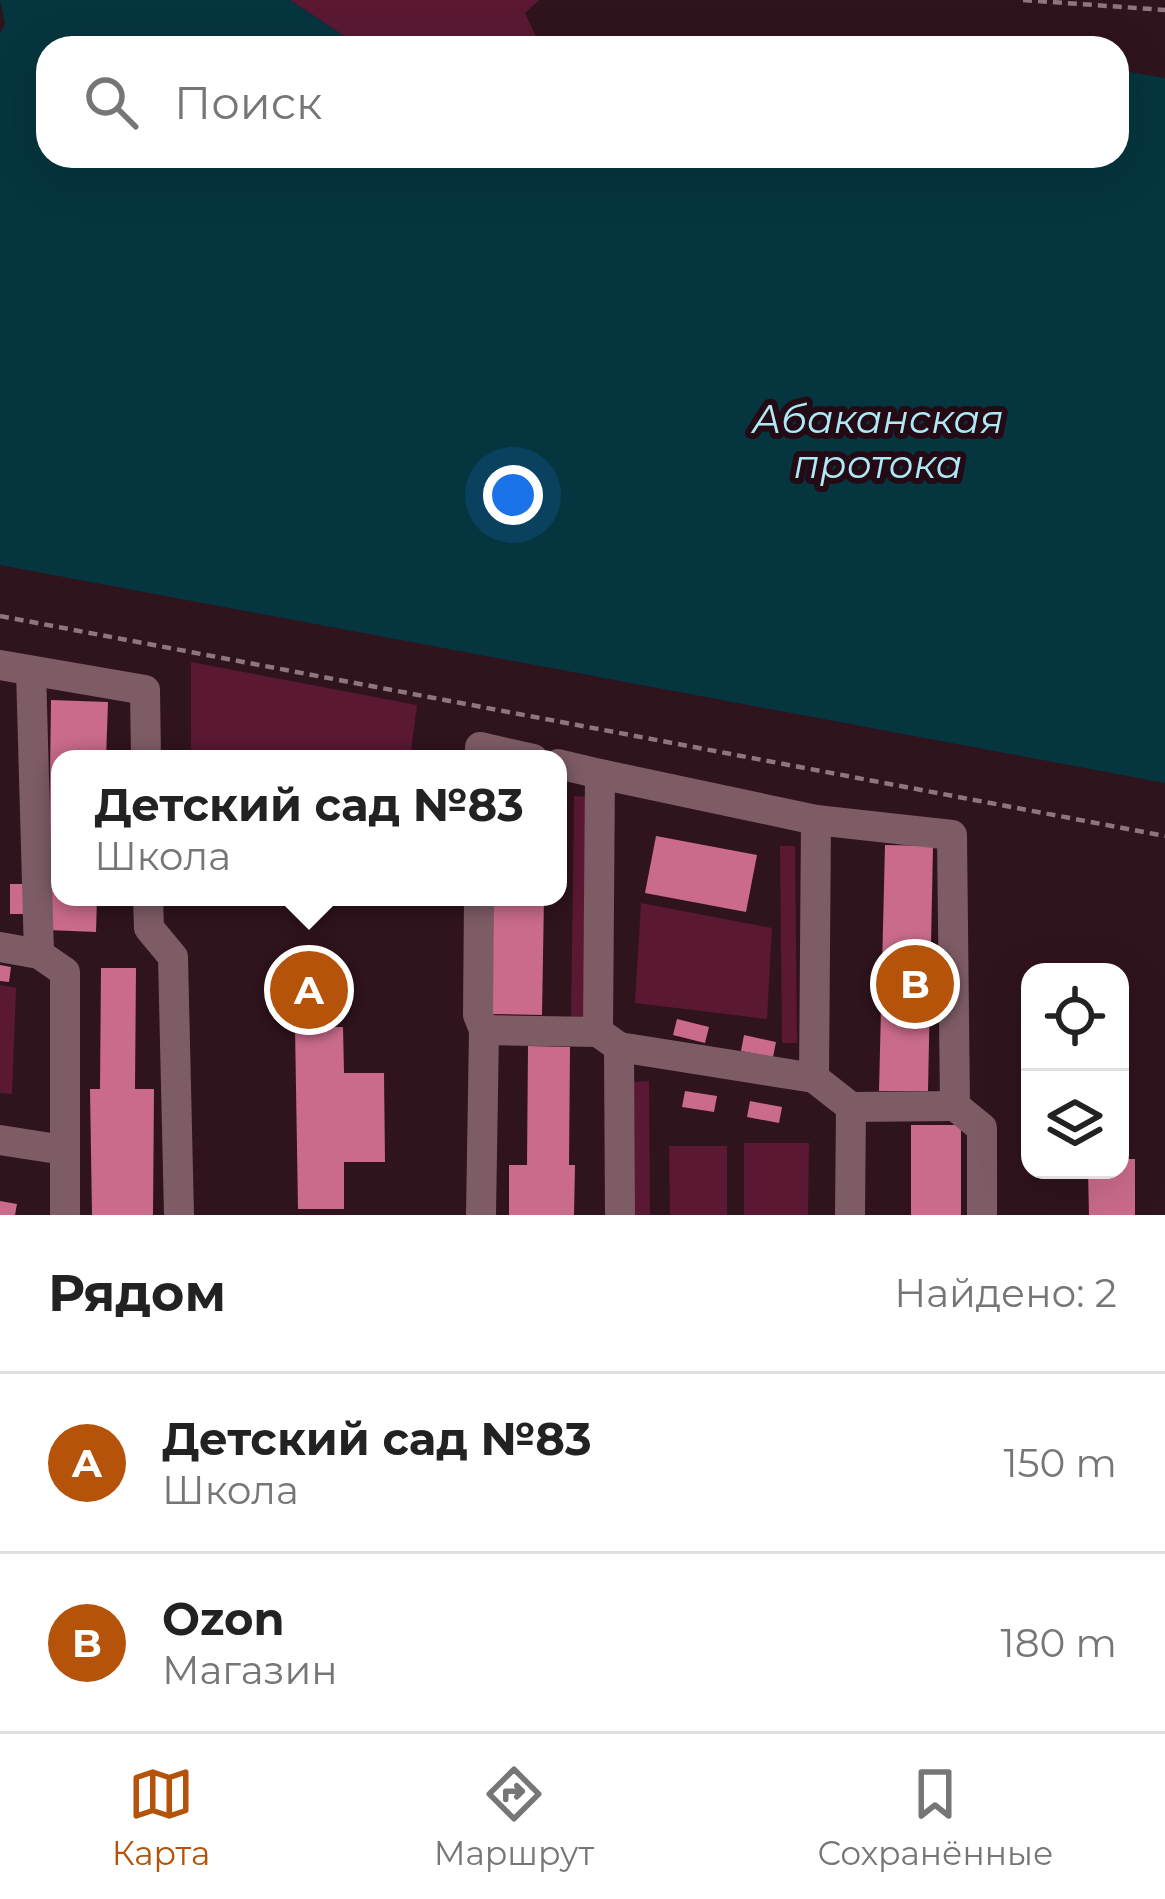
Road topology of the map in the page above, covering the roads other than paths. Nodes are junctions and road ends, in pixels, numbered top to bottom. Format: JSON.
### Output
{"nodes":[{"id":1,"x":15,"y":668,"type":"edge"},
{"id":2,"x":146,"y":750,"type":"edge"},
{"id":3,"x":567,"y":766,"type":"edge"},
{"id":4,"x":600,"y":774,"type":"junction"},
{"id":5,"x":816,"y":820,"type":"junction"},
{"id":6,"x":148,"y":906,"type":"edge"},
{"id":7,"x":479,"y":906,"type":"edge"},
{"id":8,"x":0,"y":946,"type":"edge"},
{"id":9,"x":39,"y":954,"type":"junction"},
{"id":10,"x":484,"y":1030,"type":"junction"},
{"id":11,"x":609,"y":1040,"type":"junction"},
{"id":12,"x":814,"y":1078,"type":"junction"},
{"id":13,"x":956,"y":1106,"type":"junction"},
{"id":14,"x":851,"y":1107,"type":"junction"},
{"id":15,"x":0,"y":1140,"type":"edge"},
{"id":16,"x":64,"y":1150,"type":"junction"},
{"id":17,"x":65,"y":1215,"type":"edge"},
{"id":18,"x":178,"y":1215,"type":"edge"},
{"id":19,"x":481,"y":1215,"type":"edge"},
{"id":20,"x":620,"y":1215,"type":"edge"},
{"id":21,"x":850,"y":1215,"type":"edge"},
{"id":22,"x":982,"y":1215,"type":"edge"}],
"edges":[{"from":1,"to":2,"type":"street"},
{"from":1,"to":9,"type":"street"},
{"from":3,"to":4,"type":"street"},
{"from":4,"to":5,"type":"street"},
{"from":4,"to":11,"type":"street"},
{"from":5,"to":12,"type":"street"},
{"from":5,"to":13,"type":"street"},
{"from":6,"to":18,"type":"street"},
{"from":7,"to":10,"type":"street"},
{"from":8,"to":9,"type":"street"},
{"from":9,"to":16,"type":"street"},
{"from":10,"to":11,"type":"street"},
{"from":10,"to":19,"type":"street"},
{"from":11,"to":12,"type":"street"},
{"from":11,"to":20,"type":"street"},
{"from":12,"to":14,"type":"street"},
{"from":13,"to":14,"type":"street"},
{"from":13,"to":22,"type":"street"},
{"from":14,"to":21,"type":"street"},
{"from":15,"to":16,"type":"street"},
{"from":16,"to":17,"type":"street"}]}
